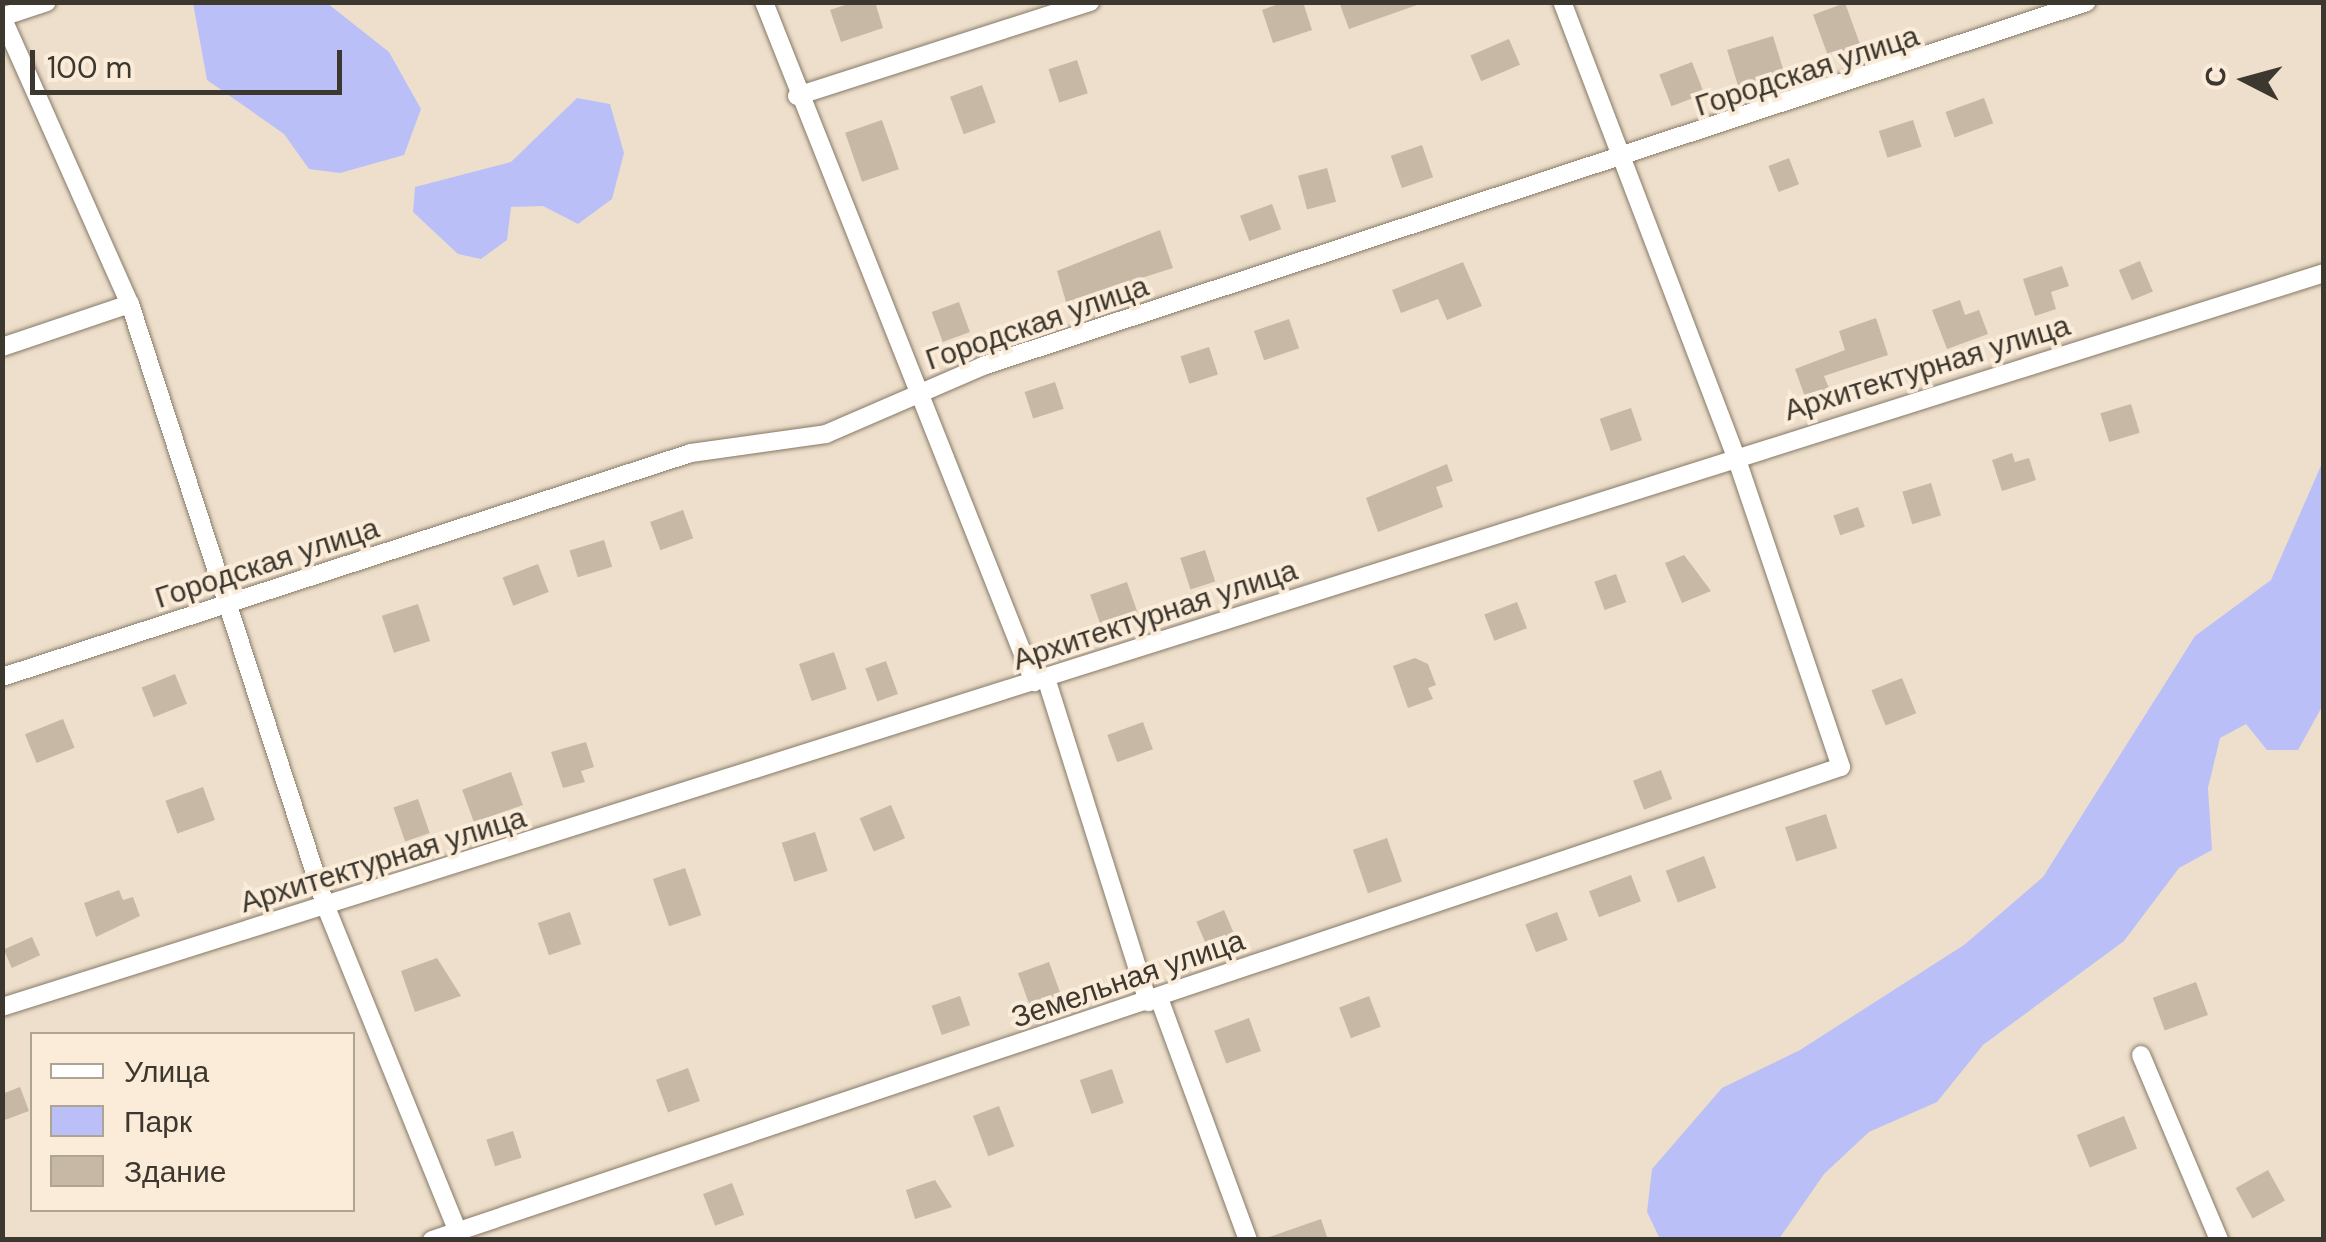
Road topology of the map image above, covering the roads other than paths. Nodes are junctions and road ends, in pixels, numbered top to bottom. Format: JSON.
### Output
{"nodes":[{"id":1,"x":47,"y":2,"type":"edge"},
{"id":2,"x":764,"y":2,"type":"edge"},
{"id":3,"x":1090,"y":2,"type":"edge"},
{"id":4,"x":1562,"y":2,"type":"edge"},
{"id":5,"x":2087,"y":2,"type":"edge"},
{"id":6,"x":2,"y":17,"type":"edge"},
{"id":7,"x":797,"y":96,"type":"junction"},
{"id":8,"x":1627,"y":159,"type":"junction"},
{"id":9,"x":2324,"y":273,"type":"edge"},
{"id":10,"x":130,"y":304,"type":"junction"},
{"id":11,"x":2,"y":347,"type":"edge"},
{"id":12,"x":920,"y":392,"type":"junction"},
{"id":13,"x":1736,"y":457,"type":"junction"},
{"id":14,"x":230,"y":604,"type":"junction"},
{"id":15,"x":2,"y":677,"type":"edge"},
{"id":16,"x":1040,"y":680,"type":"junction"},
{"id":17,"x":326,"y":907,"type":"junction"},
{"id":18,"x":1153,"y":1000,"type":"junction"},
{"id":19,"x":2,"y":1008,"type":"edge"},
{"id":20,"x":2140,"y":1055,"type":"dead end"},
{"id":21,"x":460,"y":1235,"type":"edge"},
{"id":22,"x":432,"y":1240,"type":"edge"},
{"id":23,"x":1248,"y":1240,"type":"edge"},
{"id":24,"x":2219,"y":1240,"type":"edge"}],
"edges":[{"from":1,"to":6,"type":"street"},
{"from":2,"to":7,"type":"street"},
{"from":3,"to":7,"type":"street"},
{"from":4,"to":8,"type":"street"},
{"from":5,"to":8,"type":"street","name":"Городская улица"},
{"from":6,"to":10,"type":"street"},
{"from":7,"to":12,"type":"street"},
{"from":8,"to":12,"type":"street","name":"Городская улица"},
{"from":8,"to":13,"type":"street"},
{"from":9,"to":13,"type":"street","name":"Архитектурная улица"},
{"from":10,"to":11,"type":"street"},
{"from":10,"to":14,"type":"street"},
{"from":12,"to":14,"type":"street","name":"Городская улица"},
{"from":12,"to":16,"type":"street"},
{"from":13,"to":16,"type":"street","name":"Архитектурная улица"},
{"from":13,"to":18,"type":"street","name":"Земельная улица"},
{"from":14,"to":15,"type":"street","name":"Городская улица"},
{"from":14,"to":17,"type":"street"},
{"from":16,"to":17,"type":"street","name":"Архитектурная улица"},
{"from":16,"to":18,"type":"street"},
{"from":17,"to":19,"type":"street","name":"Архитектурная улица"},
{"from":17,"to":21,"type":"street"},
{"from":18,"to":21,"type":"street","name":"Земельная улица"},
{"from":18,"to":23,"type":"street"},
{"from":20,"to":24,"type":"street"},
{"from":21,"to":22,"type":"street","name":"Земельная улица"}]}
